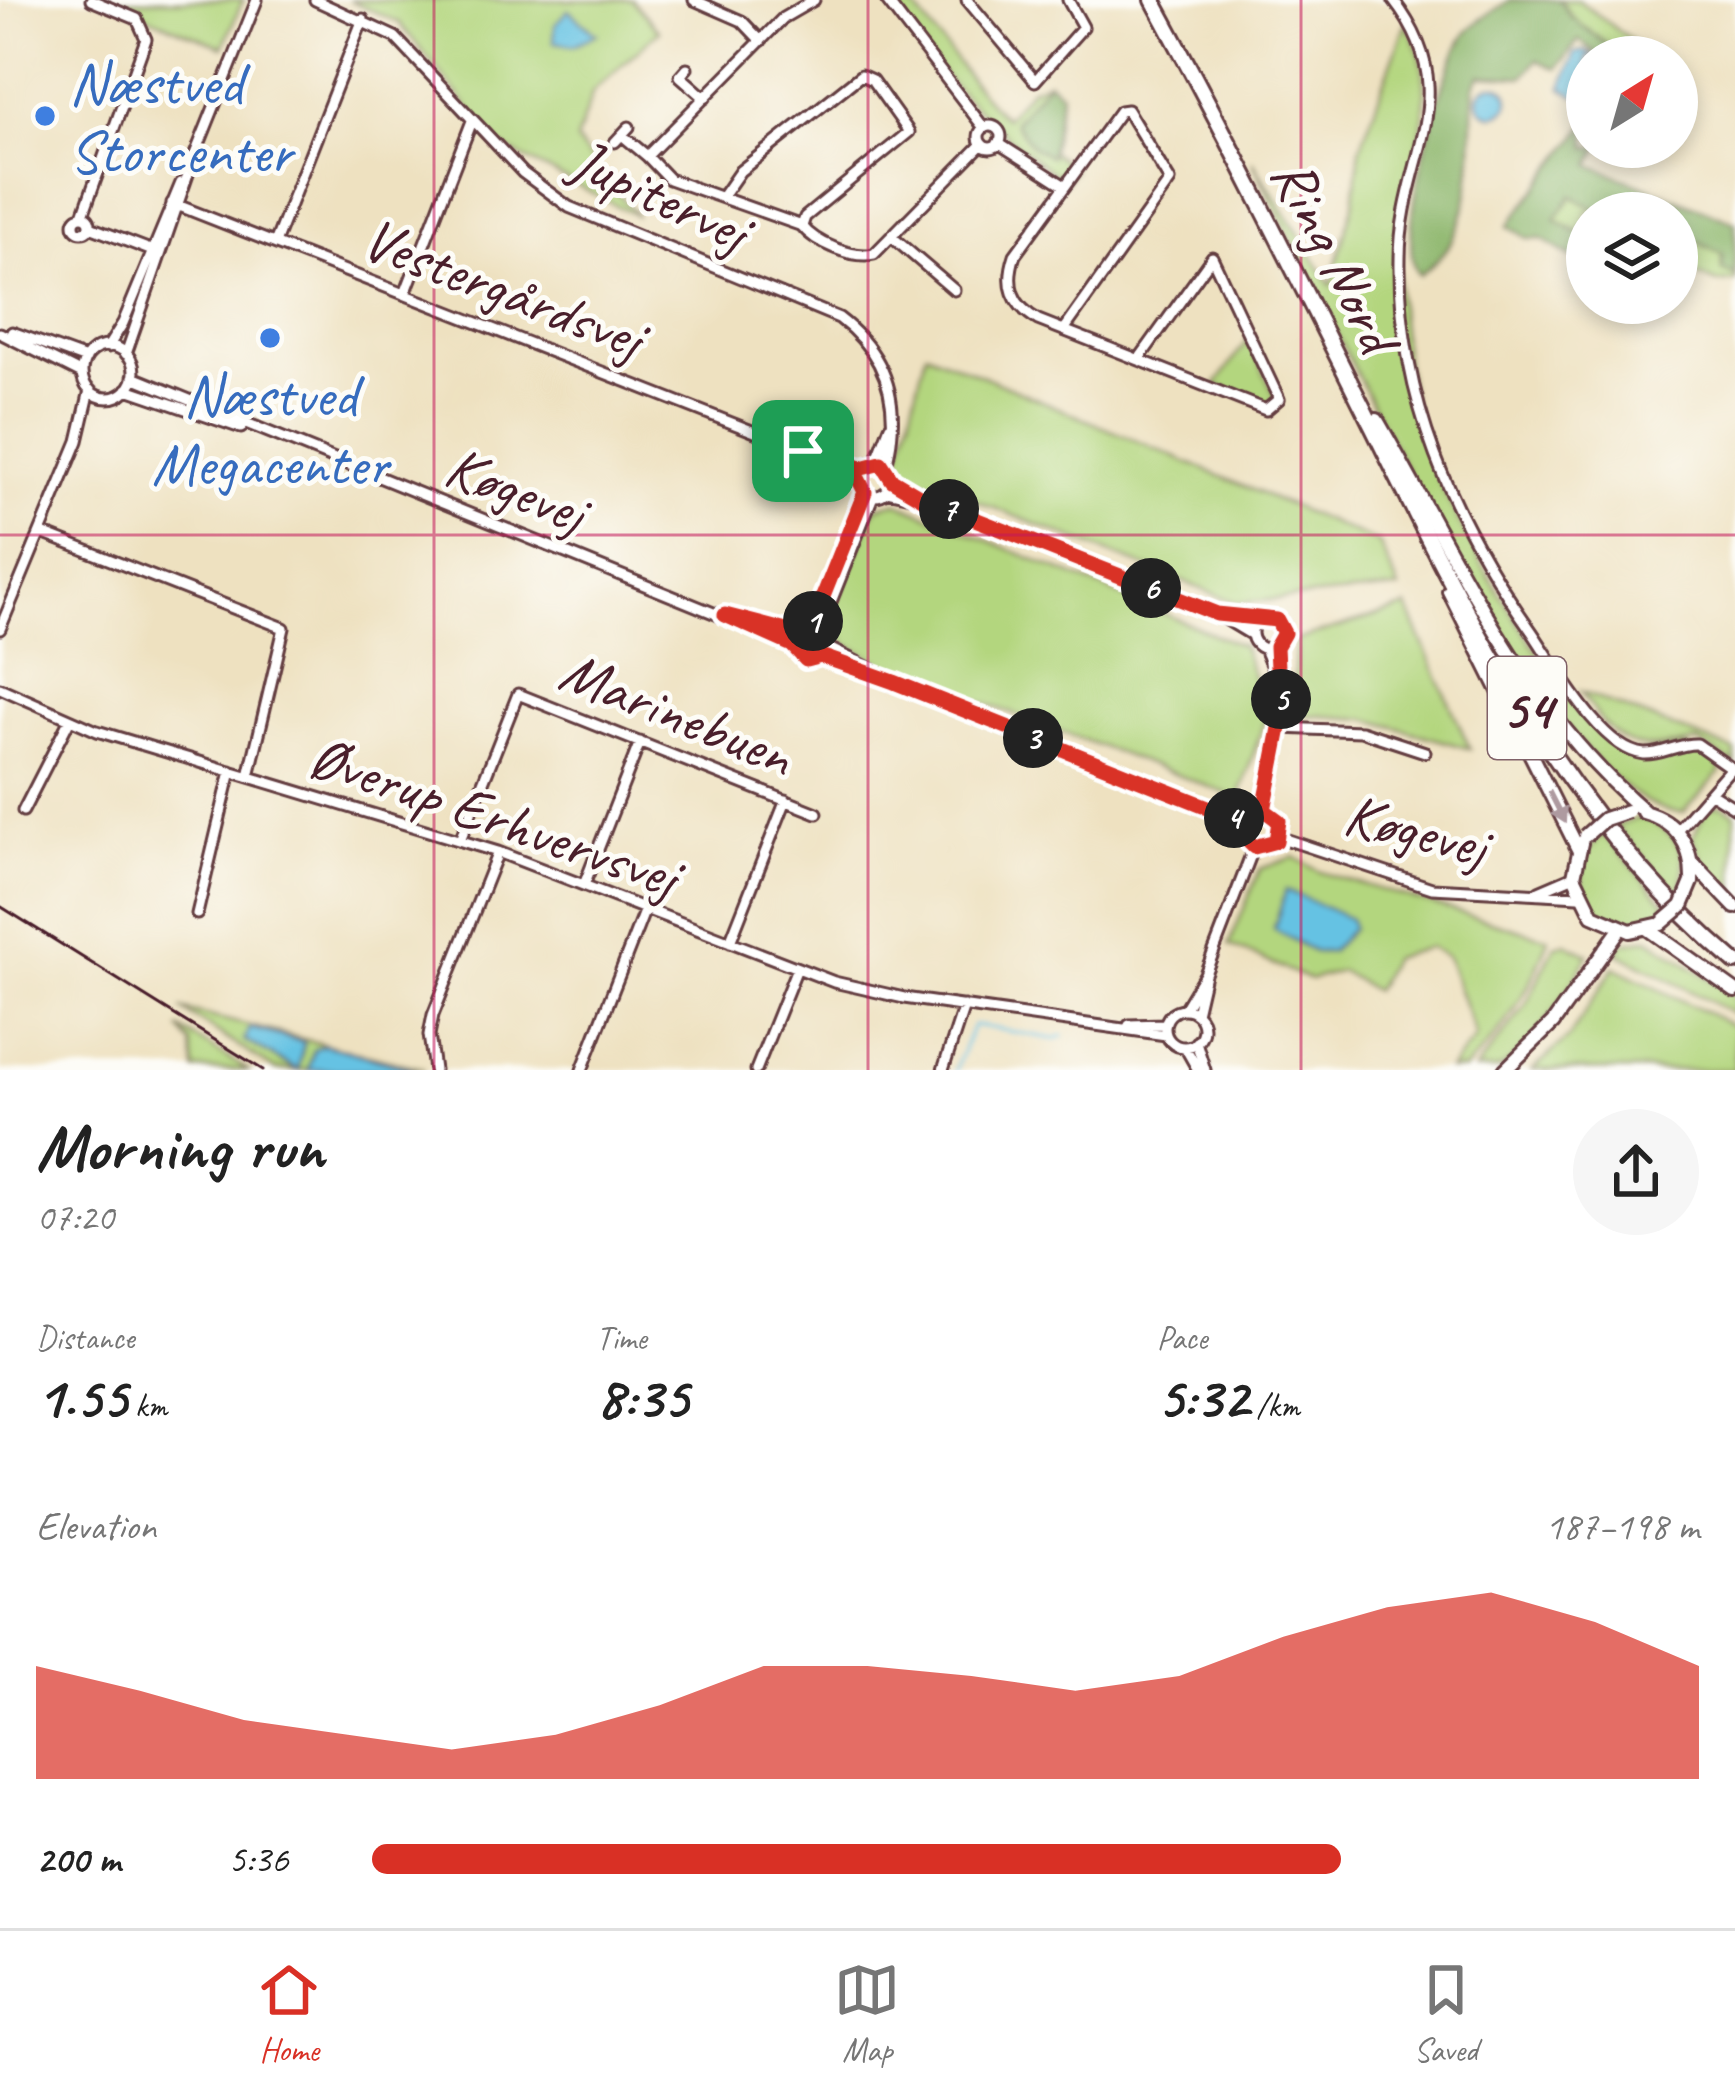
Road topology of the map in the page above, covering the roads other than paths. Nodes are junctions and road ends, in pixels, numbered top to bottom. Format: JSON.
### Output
{"nodes":[{"id":1,"x":91,"y":0,"type":"edge"},
{"id":2,"x":256,"y":0,"type":"edge"},
{"id":3,"x":315,"y":0,"type":"edge"},
{"id":4,"x":694,"y":0,"type":"edge"},
{"id":5,"x":814,"y":0,"type":"edge"},
{"id":6,"x":886,"y":0,"type":"edge"},
{"id":7,"x":967,"y":0,"type":"edge"},
{"id":8,"x":1068,"y":0,"type":"edge"},
{"id":9,"x":1158,"y":0,"type":"edge"},
{"id":10,"x":1393,"y":0,"type":"edge"},
{"id":11,"x":363,"y":19,"type":"junction"},
{"id":12,"x":761,"y":41,"type":"junction"},
{"id":13,"x":680,"y":76,"type":"dead end"},
{"id":14,"x":705,"y":98,"type":"junction"},
{"id":15,"x":472,"y":121,"type":"junction"},
{"id":16,"x":984,"y":128,"type":"junction"},
{"id":17,"x":622,"y":135,"type":"dead end"},
{"id":18,"x":998,"y":143,"type":"junction"},
{"id":19,"x":982,"y":145,"type":"junction"},
{"id":20,"x":647,"y":156,"type":"junction"},
{"id":21,"x":1065,"y":186,"type":"junction"},
{"id":22,"x":724,"y":194,"type":"junction"},
{"id":23,"x":176,"y":204,"type":"junction"},
{"id":24,"x":802,"y":226,"type":"junction"},
{"id":25,"x":892,"y":237,"type":"junction"},
{"id":26,"x":275,"y":243,"type":"junction"},
{"id":27,"x":156,"y":252,"type":"junction"},
{"id":28,"x":954,"y":290,"type":"dead end"},
{"id":29,"x":405,"y":294,"type":"junction"},
{"id":30,"x":1064,"y":330,"type":"junction"},
{"id":31,"x":0,"y":331,"type":"edge"},
{"id":32,"x":108,"y":346,"type":"junction"},
{"id":33,"x":126,"y":354,"type":"junction"},
{"id":34,"x":86,"y":359,"type":"junction"},
{"id":35,"x":1139,"y":359,"type":"junction"},
{"id":36,"x":82,"y":374,"type":"junction"},
{"id":37,"x":133,"y":377,"type":"junction"},
{"id":38,"x":127,"y":389,"type":"junction"},
{"id":39,"x":90,"y":390,"type":"junction"},
{"id":40,"x":101,"y":397,"type":"junction"},
{"id":41,"x":1377,"y":420,"type":"junction"},
{"id":42,"x":81,"y":432,"type":"junction"},
{"id":43,"x":276,"y":439,"type":"junction"},
{"id":44,"x":881,"y":464,"type":"junction"},
{"id":45,"x":860,"y":473,"type":"junction"},
{"id":46,"x":890,"y":485,"type":"junction"},
{"id":47,"x":869,"y":494,"type":"junction"},
{"id":48,"x":42,"y":533,"type":"junction"},
{"id":49,"x":1433,"y":551,"type":"junction"},
{"id":50,"x":5,"y":606,"type":"edge"},
{"id":51,"x":1217,"y":614,"type":"junction"},
{"id":52,"x":1257,"y":622,"type":"junction"},
{"id":53,"x":816,"y":626,"type":"junction"},
{"id":54,"x":0,"y":629,"type":"edge"},
{"id":55,"x":1252,"y":634,"type":"junction"},
{"id":56,"x":793,"y":639,"type":"junction"},
{"id":57,"x":1270,"y":648,"type":"junction"},
{"id":58,"x":824,"y":652,"type":"junction"},
{"id":59,"x":0,"y":688,"type":"edge"},
{"id":60,"x":69,"y":721,"type":"junction"},
{"id":61,"x":1280,"y":728,"type":"junction"},
{"id":62,"x":640,"y":742,"type":"junction"},
{"id":63,"x":1425,"y":752,"type":"dead end"},
{"id":64,"x":230,"y":771,"type":"junction"},
{"id":65,"x":249,"y":776,"type":"junction"},
{"id":66,"x":1712,"y":793,"type":"junction"},
{"id":67,"x":786,"y":800,"type":"junction"},
{"id":68,"x":1735,"y":808,"type":"edge"},
{"id":69,"x":1264,"y":810,"type":"junction"},
{"id":70,"x":23,"y":811,"type":"dead end"},
{"id":71,"x":1646,"y":812,"type":"junction"},
{"id":72,"x":817,"y":813,"type":"dead end"},
{"id":73,"x":1243,"y":823,"type":"junction"},
{"id":74,"x":1677,"y":830,"type":"junction"},
{"id":75,"x":1279,"y":836,"type":"junction"},
{"id":76,"x":460,"y":841,"type":"junction"},
{"id":77,"x":1581,"y":843,"type":"junction"},
{"id":78,"x":1254,"y":847,"type":"junction"},
{"id":79,"x":498,"y":852,"type":"junction"},
{"id":80,"x":1693,"y":863,"type":"junction"},
{"id":81,"x":1574,"y":876,"type":"junction"},
{"id":82,"x":584,"y":884,"type":"junction"},
{"id":83,"x":1534,"y":893,"type":"junction"},
{"id":84,"x":1580,"y":896,"type":"junction"},
{"id":85,"x":1735,"y":908,"type":"edge"},
{"id":86,"x":645,"y":909,"type":"junction"},
{"id":87,"x":197,"y":914,"type":"dead end"},
{"id":88,"x":1602,"y":922,"type":"junction"},
{"id":89,"x":1655,"y":927,"type":"junction"},
{"id":90,"x":1620,"y":929,"type":"junction"},
{"id":91,"x":730,"y":942,"type":"junction"},
{"id":92,"x":1735,"y":959,"type":"edge"},
{"id":93,"x":796,"y":968,"type":"junction"},
{"id":94,"x":1590,"y":968,"type":"junction"},
{"id":95,"x":1735,"y":991,"type":"edge"},
{"id":96,"x":964,"y":1006,"type":"junction"},
{"id":97,"x":1190,"y":1011,"type":"junction"},
{"id":98,"x":1166,"y":1029,"type":"junction"},
{"id":99,"x":1190,"y":1045,"type":"junction"},
{"id":100,"x":434,"y":1070,"type":"edge"},
{"id":101,"x":582,"y":1070,"type":"edge"},
{"id":102,"x":756,"y":1070,"type":"edge"},
{"id":103,"x":943,"y":1070,"type":"edge"},
{"id":104,"x":1201,"y":1070,"type":"edge"},
{"id":105,"x":1505,"y":1070,"type":"edge"}],
"edges":[{"from":1,"to":27,"type":"street"},
{"from":2,"to":23,"type":"street"},
{"from":3,"to":11,"type":"street","name":"Jupitervej"},
{"from":4,"to":12,"type":"street"},
{"from":5,"to":12,"type":"street"},
{"from":6,"to":16,"type":"street"},
{"from":7,"to":8,"type":"street"},
{"from":9,"to":41,"type":"highway","number":"54"},
{"from":9,"to":49,"type":"highway","name":"Ring Nord","number":"54"},
{"from":10,"to":66,"type":"street"},
{"from":11,"to":15,"type":"street","name":"Jupitervej"},
{"from":11,"to":26,"type":"street"},
{"from":12,"to":14,"type":"street"},
{"from":13,"to":14,"type":"street"},
{"from":14,"to":20,"type":"street"},
{"from":15,"to":29,"type":"street"},
{"from":15,"to":44,"type":"street","name":"Jupitervej"},
{"from":16,"to":18,"type":"street"},
{"from":16,"to":19,"type":"street"},
{"from":17,"to":20,"type":"street"},
{"from":18,"to":19,"type":"street"},
{"from":18,"to":21,"type":"street"},
{"from":19,"to":25,"type":"street"},
{"from":20,"to":22,"type":"street"},
{"from":21,"to":30,"type":"street"},
{"from":21,"to":30,"type":"street"},
{"from":22,"to":24,"type":"street"},
{"from":22,"to":24,"type":"street"},
{"from":23,"to":26,"type":"street","name":"Vestergårdsvej"},
{"from":23,"to":27,"type":"street"},
{"from":24,"to":25,"type":"street"},
{"from":25,"to":28,"type":"street"},
{"from":26,"to":29,"type":"street","name":"Vestergårdsvej"},
{"from":27,"to":32,"type":"street"},
{"from":27,"to":33,"type":"street"},
{"from":29,"to":45,"type":"street","name":"Vestergårdsvej"},
{"from":30,"to":35,"type":"street"},
{"from":31,"to":34,"type":"street"},
{"from":31,"to":36,"type":"street"},
{"from":32,"to":33,"type":"street"},
{"from":32,"to":34,"type":"street"},
{"from":33,"to":37,"type":"street"},
{"from":34,"to":36,"type":"street"},
{"from":35,"to":35,"type":"street"},
{"from":36,"to":39,"type":"street"},
{"from":37,"to":38,"type":"street"},
{"from":37,"to":43,"type":"street","name":"Køgevej"},
{"from":38,"to":40,"type":"street"},
{"from":38,"to":43,"type":"street","name":"Køgevej"},
{"from":39,"to":40,"type":"street"},
{"from":39,"to":42,"type":"street"},
{"from":40,"to":42,"type":"street"},
{"from":41,"to":71,"type":"main road"},
{"from":41,"to":92,"type":"highway","name":"Ring Nord","number":"54"},
{"from":42,"to":48,"type":"street"},
{"from":43,"to":56,"type":"street","name":"Køgevej"},
{"from":44,"to":45,"type":"street"},
{"from":44,"to":46,"type":"street"},
{"from":45,"to":47,"type":"street"},
{"from":46,"to":47,"type":"street"},
{"from":46,"to":51,"type":"street"},
{"from":47,"to":53,"type":"street"},
{"from":48,"to":50,"type":"street"},
{"from":48,"to":65,"type":"street"},
{"from":49,"to":77,"type":"main road","one_way":true},
{"from":49,"to":92,"type":"highway","number":"54"},
{"from":50,"to":54,"type":"street"},
{"from":51,"to":52,"type":"street"},
{"from":51,"to":55,"type":"street"},
{"from":52,"to":55,"type":"street"},
{"from":52,"to":57,"type":"street"},
{"from":53,"to":56,"type":"street"},
{"from":53,"to":58,"type":"street"},
{"from":55,"to":57,"type":"street"},
{"from":56,"to":58,"type":"street","name":"Køgevej"},
{"from":57,"to":61,"type":"street"},
{"from":58,"to":73,"type":"street"},
{"from":59,"to":60,"type":"street","name":"Øverup Erhvervsvej"},
{"from":60,"to":64,"type":"street","name":"Øverup Erhvervsvej"},
{"from":60,"to":70,"type":"street"},
{"from":61,"to":63,"type":"street"},
{"from":61,"to":69,"type":"street"},
{"from":62,"to":67,"type":"street","name":"Marinebuen"},
{"from":62,"to":76,"type":"street","name":"Marinebuen"},
{"from":62,"to":82,"type":"street"},
{"from":64,"to":65,"type":"street","name":"Øverup Erhvervsvej"},
{"from":64,"to":87,"type":"street"},
{"from":65,"to":76,"type":"street","name":"Øverup Erhvervsvej"},
{"from":66,"to":68,"type":"street"},
{"from":66,"to":74,"type":"street"},
{"from":67,"to":72,"type":"street","name":"Marinebuen"},
{"from":67,"to":91,"type":"street"},
{"from":69,"to":73,"type":"street"},
{"from":69,"to":75,"type":"street"},
{"from":71,"to":74,"type":"main road"},
{"from":71,"to":77,"type":"main road","bridge":true},
{"from":73,"to":78,"type":"street"},
{"from":74,"to":80,"type":"main road"},
{"from":75,"to":78,"type":"street"},
{"from":75,"to":83,"type":"street","name":"Køgevej"},
{"from":76,"to":79,"type":"street","name":"Øverup Erhvervsvej"},
{"from":77,"to":81,"type":"main road"},
{"from":78,"to":97,"type":"street"},
{"from":79,"to":82,"type":"street","name":"Øverup Erhvervsvej"},
{"from":79,"to":100,"type":"street"},
{"from":80,"to":85,"type":"main road"},
{"from":80,"to":89,"type":"main road","bridge":true},
{"from":81,"to":83,"type":"street","name":"Køgevej"},
{"from":81,"to":84,"type":"main road"},
{"from":82,"to":86,"type":"street","name":"Øverup Erhvervsvej"},
{"from":83,"to":84,"type":"street","name":"Køgevej"},
{"from":84,"to":88,"type":"main road"},
{"from":86,"to":91,"type":"street","name":"Øverup Erhvervsvej"},
{"from":86,"to":101,"type":"street"},
{"from":88,"to":90,"type":"main road"},
{"from":88,"to":94,"type":"main road"},
{"from":89,"to":90,"type":"main road"},
{"from":89,"to":95,"type":"main road"},
{"from":90,"to":94,"type":"main road"},
{"from":91,"to":93,"type":"street","name":"Øverup Erhvervsvej"},
{"from":93,"to":96,"type":"street","name":"Øverup Erhvervsvej"},
{"from":93,"to":102,"type":"street"},
{"from":94,"to":105,"type":"main road"},
{"from":96,"to":98,"type":"street","name":"Øverup Erhvervsvej"},
{"from":96,"to":103,"type":"street"},
{"from":97,"to":98,"type":"street"},
{"from":97,"to":99,"type":"street"},
{"from":98,"to":99,"type":"street"},
{"from":99,"to":104,"type":"street"}]}
